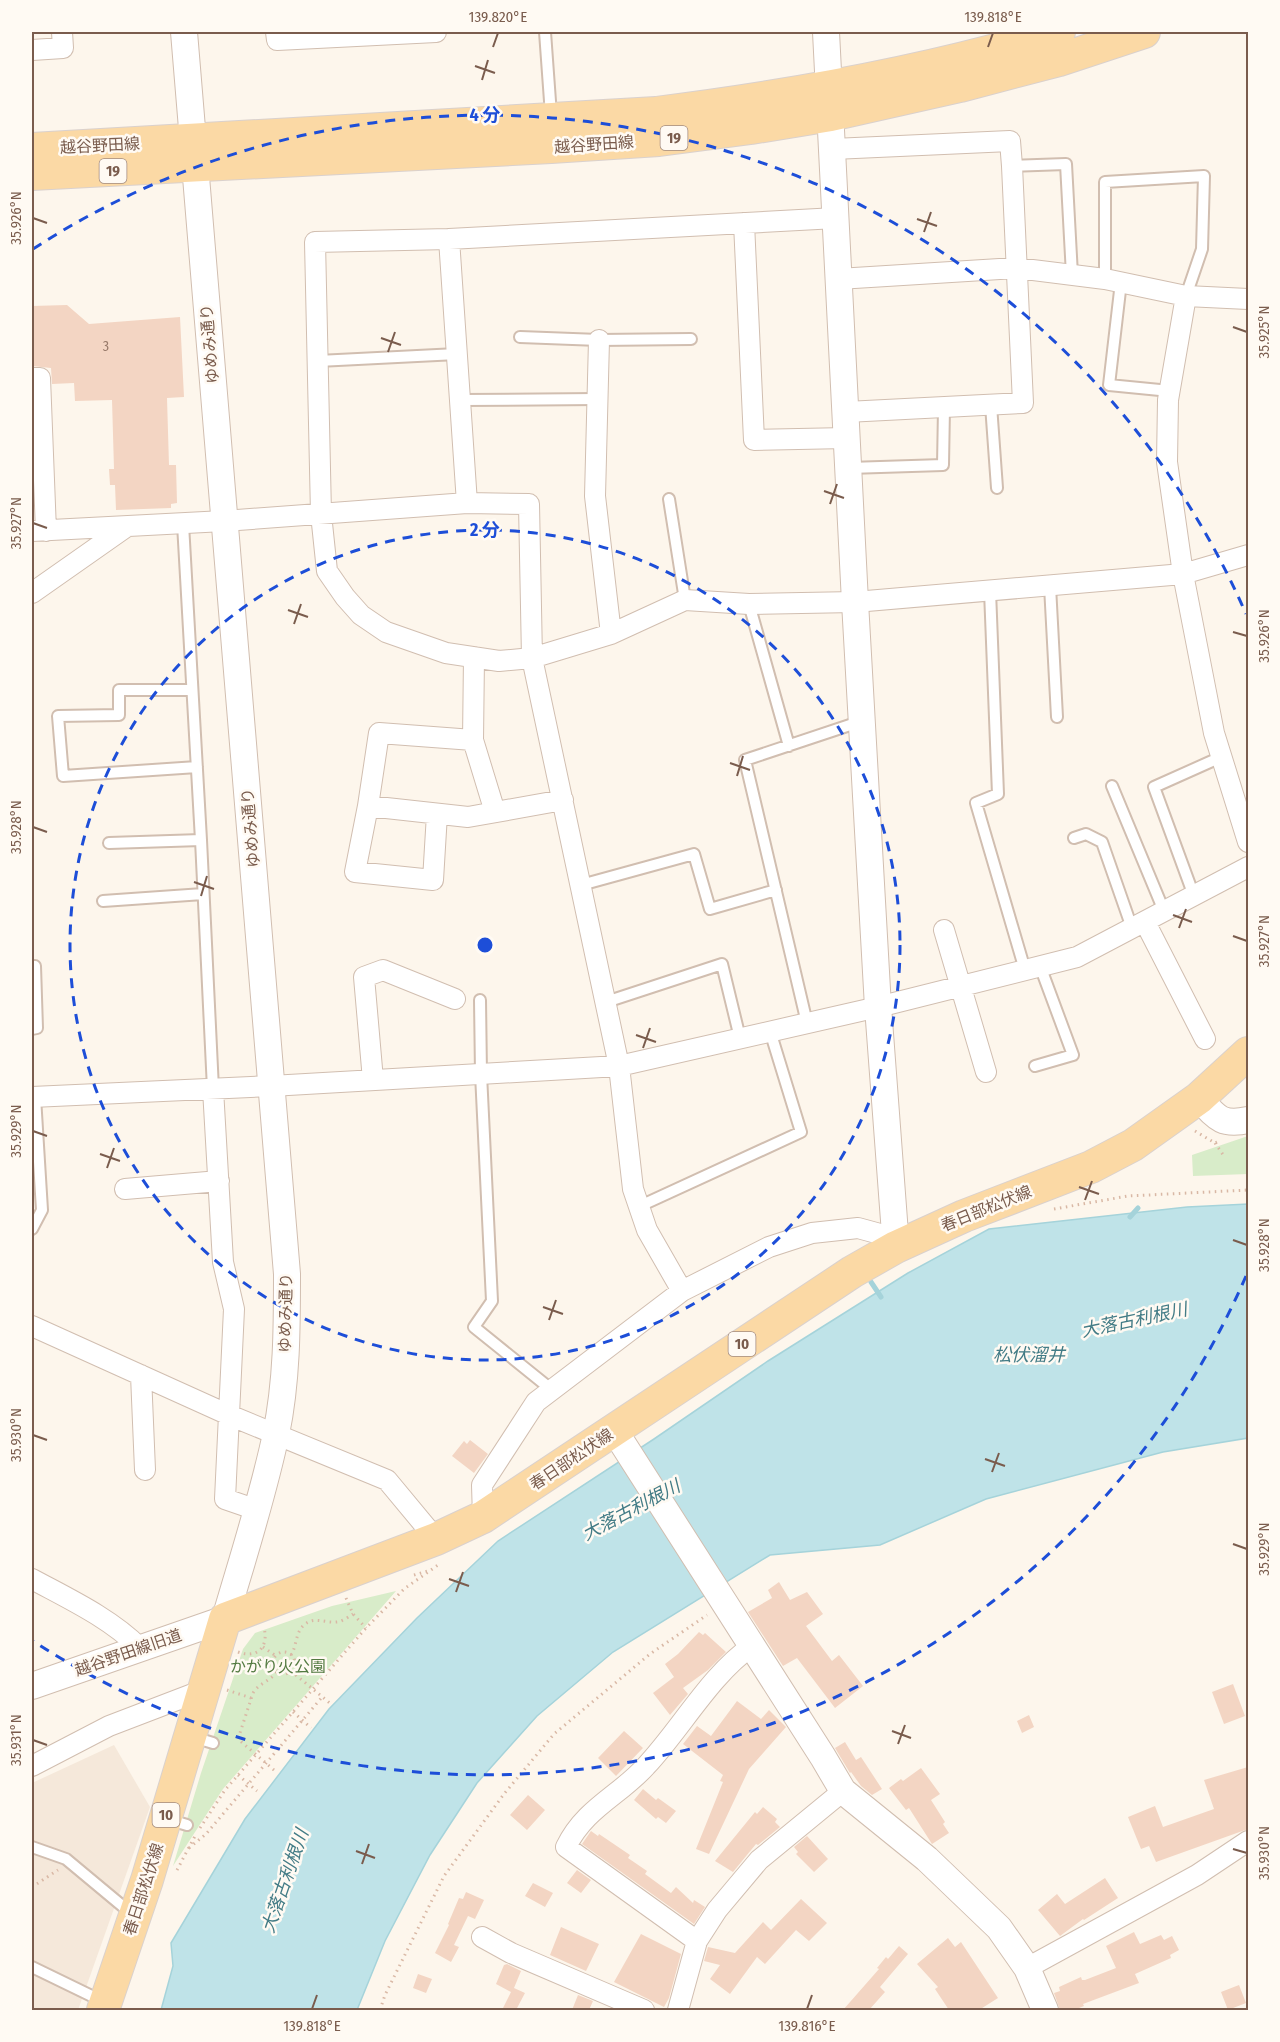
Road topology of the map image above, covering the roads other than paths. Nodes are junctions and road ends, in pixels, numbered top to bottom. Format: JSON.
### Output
{"nodes":[{"id":1,"x":62,"y":32,"type":"edge"},
{"id":2,"x":184,"y":32,"type":"edge"},
{"id":3,"x":276,"y":32,"type":"edge"},
{"id":4,"x":436,"y":32,"type":"edge"},
{"id":5,"x":545,"y":32,"type":"edge"},
{"id":6,"x":826,"y":32,"type":"edge"},
{"id":7,"x":1059,"y":32,"type":"edge"},
{"id":8,"x":1143,"y":32,"type":"edge"},
{"id":9,"x":32,"y":50,"type":"edge"},
{"id":10,"x":830,"y":101,"type":"junction"},
{"id":11,"x":551,"y":120,"type":"junction"},
{"id":12,"x":32,"y":149,"type":"edge"},
{"id":13,"x":833,"y":149,"type":"junction"},
{"id":14,"x":192,"y":153,"type":"junction"},
{"id":15,"x":1012,"y":166,"type":"junction"},
{"id":16,"x":32,"y":174,"type":"edge"},
{"id":17,"x":836,"y":218,"type":"junction"},
{"id":18,"x":744,"y":223,"type":"junction"},
{"id":19,"x":449,"y":239,"type":"junction"},
{"id":20,"x":1016,"y":268,"type":"junction"},
{"id":21,"x":1072,"y":275,"type":"junction"},
{"id":22,"x":838,"y":279,"type":"junction"},
{"id":23,"x":1113,"y":280,"type":"junction"},
{"id":24,"x":1186,"y":296,"type":"junction"},
{"id":25,"x":1248,"y":299,"type":"edge"},
{"id":26,"x":520,"y":337,"type":"dead end"},
{"id":27,"x":691,"y":339,"type":"dead end"},
{"id":28,"x":599,"y":340,"type":"junction"},
{"id":29,"x":457,"y":354,"type":"junction"},
{"id":30,"x":318,"y":362,"type":"junction"},
{"id":31,"x":32,"y":378,"type":"edge"},
{"id":32,"x":1170,"y":392,"type":"junction"},
{"id":33,"x":598,"y":399,"type":"junction"},
{"id":34,"x":460,"y":400,"type":"junction"},
{"id":35,"x":991,"y":405,"type":"junction"},
{"id":36,"x":944,"y":408,"type":"junction"},
{"id":37,"x":846,"y":412,"type":"junction"},
{"id":38,"x":847,"y":438,"type":"junction"},
{"id":39,"x":848,"y":468,"type":"junction"},
{"id":40,"x":997,"y":488,"type":"dead end"},
{"id":41,"x":669,"y":499,"type":"dead end"},
{"id":42,"x":467,"y":503,"type":"junction"},
{"id":43,"x":321,"y":514,"type":"junction"},
{"id":44,"x":224,"y":522,"type":"junction"},
{"id":45,"x":183,"y":524,"type":"junction"},
{"id":46,"x":126,"y":526,"type":"junction"},
{"id":47,"x":39,"y":531,"type":"edge"},
{"id":48,"x":1248,"y":555,"type":"edge"},
{"id":49,"x":1183,"y":574,"type":"junction"},
{"id":50,"x":1050,"y":586,"type":"junction"},
{"id":51,"x":990,"y":591,"type":"junction"},
{"id":52,"x":32,"y":593,"type":"edge"},
{"id":53,"x":685,"y":600,"type":"junction"},
{"id":54,"x":855,"y":602,"type":"junction"},
{"id":55,"x":749,"y":604,"type":"junction"},
{"id":56,"x":611,"y":634,"type":"junction"},
{"id":57,"x":474,"y":657,"type":"junction"},
{"id":58,"x":532,"y":658,"type":"junction"},
{"id":59,"x":192,"y":690,"type":"junction"},
{"id":60,"x":1057,"y":717,"type":"dead end"},
{"id":61,"x":863,"y":721,"type":"junction"},
{"id":62,"x":473,"y":740,"type":"junction"},
{"id":63,"x":789,"y":746,"type":"junction"},
{"id":64,"x":1221,"y":757,"type":"junction"},
{"id":65,"x":197,"y":767,"type":"junction"},
{"id":66,"x":1112,"y":786,"type":"dead end"},
{"id":67,"x":563,"y":800,"type":"junction"},
{"id":68,"x":368,"y":806,"type":"junction"},
{"id":69,"x":495,"y":812,"type":"junction"},
{"id":70,"x":437,"y":814,"type":"junction"},
{"id":71,"x":1074,"y":838,"type":"dead end"},
{"id":72,"x":201,"y":840,"type":"junction"},
{"id":73,"x":1248,"y":842,"type":"edge"},
{"id":74,"x":110,"y":843,"type":"dead end"},
{"id":75,"x":1248,"y":867,"type":"edge"},
{"id":76,"x":581,"y":885,"type":"junction"},
{"id":77,"x":777,"y":890,"type":"junction"},
{"id":78,"x":203,"y":894,"type":"junction"},
{"id":79,"x":1194,"y":896,"type":"junction"},
{"id":80,"x":103,"y":901,"type":"dead end"},
{"id":81,"x":1164,"y":911,"type":"junction"},
{"id":82,"x":1139,"y":925,"type":"junction"},
{"id":83,"x":944,"y":930,"type":"dead end"},
{"id":84,"x":32,"y":966,"type":"edge"},
{"id":85,"x":1033,"y":968,"type":"junction"},
{"id":86,"x":960,"y":986,"type":"junction"},
{"id":87,"x":455,"y":999,"type":"dead end"},
{"id":88,"x":480,"y":1000,"type":"dead end"},
{"id":89,"x":606,"y":1002,"type":"junction"},
{"id":90,"x":878,"y":1007,"type":"junction"},
{"id":91,"x":807,"y":1023,"type":"junction"},
{"id":92,"x":32,"y":1029,"type":"edge"},
{"id":93,"x":770,"y":1031,"type":"junction"},
{"id":94,"x":740,"y":1038,"type":"junction"},
{"id":95,"x":1206,"y":1039,"type":"dead end"},
{"id":96,"x":1248,"y":1053,"type":"edge"},
{"id":97,"x":619,"y":1066,"type":"junction"},
{"id":98,"x":1035,"y":1066,"type":"dead end"},
{"id":99,"x":986,"y":1072,"type":"dead end"},
{"id":100,"x":481,"y":1074,"type":"junction"},
{"id":101,"x":372,"y":1080,"type":"junction"},
{"id":102,"x":271,"y":1086,"type":"junction"},
{"id":103,"x":213,"y":1089,"type":"junction"},
{"id":104,"x":33,"y":1097,"type":"edge"},
{"id":105,"x":1199,"y":1098,"type":"junction"},
{"id":106,"x":1248,"y":1120,"type":"edge"},
{"id":107,"x":219,"y":1181,"type":"junction"},
{"id":108,"x":125,"y":1189,"type":"dead end"},
{"id":109,"x":640,"y":1206,"type":"junction"},
{"id":110,"x":32,"y":1229,"type":"edge"},
{"id":111,"x":896,"y":1247,"type":"junction"},
{"id":112,"x":682,"y":1291,"type":"junction"},
{"id":113,"x":32,"y":1326,"type":"edge"},
{"id":114,"x":141,"y":1375,"type":"junction"},
{"id":115,"x":552,"y":1390,"type":"junction"},
{"id":116,"x":229,"y":1415,"type":"junction"},
{"id":117,"x":276,"y":1433,"type":"junction"},
{"id":118,"x":619,"y":1437,"type":"junction"},
{"id":119,"x":144,"y":1470,"type":"dead end"},
{"id":120,"x":257,"y":1510,"type":"junction"},
{"id":121,"x":483,"y":1516,"type":"junction"},
{"id":122,"x":436,"y":1539,"type":"junction"},
{"id":123,"x":32,"y":1579,"type":"edge"},
{"id":124,"x":221,"y":1631,"type":"junction"},
{"id":125,"x":752,"y":1646,"type":"junction"},
{"id":126,"x":140,"y":1648,"type":"junction"},
{"id":127,"x":32,"y":1686,"type":"edge"},
{"id":128,"x":212,"y":1689,"type":"junction"},
{"id":129,"x":32,"y":1766,"type":"edge"},
{"id":130,"x":843,"y":1791,"type":"junction"},
{"id":131,"x":1248,"y":1841,"type":"edge"},
{"id":132,"x":32,"y":1847,"type":"edge"},
{"id":133,"x":134,"y":1917,"type":"junction"},
{"id":134,"x":482,"y":1937,"type":"dead end"},
{"id":135,"x":697,"y":1941,"type":"junction"},
{"id":136,"x":32,"y":1967,"type":"edge"},
{"id":137,"x":1027,"y":1968,"type":"junction"},
{"id":138,"x":104,"y":2006,"type":"edge"},
{"id":139,"x":644,"y":2010,"type":"edge"},
{"id":140,"x":678,"y":2010,"type":"edge"},
{"id":141,"x":1045,"y":2010,"type":"edge"}],
"edges":[{"from":1,"to":9,"type":"street"},
{"from":2,"to":14,"type":"street","name":"ゆめみ通り"},
{"from":3,"to":4,"type":"street"},
{"from":5,"to":11,"type":"lane"},
{"from":6,"to":10,"type":"street"},
{"from":7,"to":10,"type":"main road","name":"越谷野田線","number":"19"},
{"from":8,"to":10,"type":"main road","name":"越谷野田線","number":"19"},
{"from":10,"to":11,"type":"main road","name":"越谷野田線","number":"19"},
{"from":10,"to":13,"type":"street"},
{"from":10,"to":14,"type":"main road","name":"越谷野田線","number":"19"},
{"from":11,"to":14,"type":"main road","name":"越谷野田線","number":"19"},
{"from":12,"to":14,"type":"main road","name":"越谷野田線","number":"19"},
{"from":13,"to":15,"type":"street"},
{"from":13,"to":17,"type":"street"},
{"from":14,"to":16,"type":"main road","name":"越谷野田線","number":"19"},
{"from":14,"to":44,"type":"street","name":"ゆめみ通り"},
{"from":15,"to":20,"type":"street"},
{"from":15,"to":21,"type":"lane"},
{"from":17,"to":18,"type":"street"},
{"from":17,"to":22,"type":"street"},
{"from":18,"to":19,"type":"street"},
{"from":18,"to":38,"type":"street"},
{"from":19,"to":29,"type":"street"},
{"from":19,"to":30,"type":"street"},
{"from":20,"to":21,"type":"street"},
{"from":20,"to":22,"type":"street"},
{"from":20,"to":35,"type":"street"},
{"from":21,"to":23,"type":"street"},
{"from":22,"to":37,"type":"street"},
{"from":23,"to":24,"type":"street"},
{"from":23,"to":24,"type":"lane"},
{"from":23,"to":32,"type":"lane"},
{"from":24,"to":25,"type":"street"},
{"from":24,"to":32,"type":"street"},
{"from":26,"to":28,"type":"lane"},
{"from":27,"to":28,"type":"lane"},
{"from":28,"to":33,"type":"street"},
{"from":29,"to":30,"type":"lane"},
{"from":29,"to":34,"type":"street"},
{"from":30,"to":43,"type":"street"},
{"from":31,"to":47,"type":"street"},
{"from":32,"to":49,"type":"street"},
{"from":33,"to":34,"type":"lane"},
{"from":33,"to":56,"type":"street"},
{"from":34,"to":42,"type":"street"},
{"from":35,"to":36,"type":"street"},
{"from":35,"to":40,"type":"lane"},
{"from":36,"to":37,"type":"street"},
{"from":36,"to":39,"type":"lane"},
{"from":37,"to":38,"type":"street"},
{"from":38,"to":39,"type":"street"},
{"from":39,"to":54,"type":"street"},
{"from":41,"to":53,"type":"lane"},
{"from":42,"to":43,"type":"street"},
{"from":42,"to":58,"type":"street"},
{"from":43,"to":44,"type":"street"},
{"from":43,"to":57,"type":"street"},
{"from":44,"to":45,"type":"street"},
{"from":44,"to":102,"type":"street","name":"ゆめみ通り"},
{"from":45,"to":46,"type":"street"},
{"from":45,"to":59,"type":"lane"},
{"from":46,"to":47,"type":"street"},
{"from":46,"to":52,"type":"street"},
{"from":48,"to":49,"type":"street"},
{"from":49,"to":50,"type":"street"},
{"from":49,"to":64,"type":"street"},
{"from":50,"to":51,"type":"street"},
{"from":50,"to":60,"type":"lane"},
{"from":51,"to":54,"type":"street"},
{"from":51,"to":85,"type":"lane"},
{"from":53,"to":55,"type":"street"},
{"from":53,"to":56,"type":"street"},
{"from":54,"to":55,"type":"street"},
{"from":54,"to":61,"type":"street"},
{"from":55,"to":63,"type":"lane"},
{"from":56,"to":58,"type":"street"},
{"from":57,"to":58,"type":"street"},
{"from":57,"to":62,"type":"street"},
{"from":58,"to":67,"type":"street"},
{"from":59,"to":65,"type":"lane"},
{"from":59,"to":65,"type":"lane"},
{"from":61,"to":63,"type":"lane"},
{"from":61,"to":90,"type":"street"},
{"from":62,"to":68,"type":"street"},
{"from":62,"to":69,"type":"street"},
{"from":63,"to":77,"type":"lane"},
{"from":64,"to":73,"type":"street"},
{"from":64,"to":79,"type":"lane"},
{"from":65,"to":72,"type":"lane"},
{"from":66,"to":81,"type":"lane"},
{"from":67,"to":69,"type":"street"},
{"from":67,"to":76,"type":"street"},
{"from":68,"to":70,"type":"street"},
{"from":68,"to":70,"type":"street"},
{"from":69,"to":70,"type":"street"},
{"from":71,"to":82,"type":"lane"},
{"from":72,"to":74,"type":"lane"},
{"from":72,"to":78,"type":"lane"},
{"from":75,"to":79,"type":"street"},
{"from":76,"to":77,"type":"lane"},
{"from":76,"to":89,"type":"street"},
{"from":77,"to":91,"type":"lane"},
{"from":78,"to":80,"type":"lane"},
{"from":78,"to":103,"type":"lane"},
{"from":79,"to":81,"type":"street"},
{"from":81,"to":82,"type":"street"},
{"from":82,"to":85,"type":"street"},
{"from":82,"to":95,"type":"street"},
{"from":83,"to":86,"type":"street"},
{"from":84,"to":92,"type":"lane"},
{"from":85,"to":86,"type":"street"},
{"from":85,"to":98,"type":"lane"},
{"from":86,"to":90,"type":"street"},
{"from":86,"to":99,"type":"street"},
{"from":87,"to":101,"type":"street"},
{"from":88,"to":100,"type":"lane"},
{"from":89,"to":94,"type":"lane"},
{"from":89,"to":97,"type":"street"},
{"from":90,"to":91,"type":"street"},
{"from":90,"to":111,"type":"street"},
{"from":91,"to":93,"type":"street"},
{"from":93,"to":94,"type":"street"},
{"from":93,"to":109,"type":"lane"},
{"from":94,"to":97,"type":"street"},
{"from":96,"to":105,"type":"main road","name":"春日部松伏線","number":"10"},
{"from":97,"to":100,"type":"street"},
{"from":97,"to":109,"type":"street"},
{"from":100,"to":101,"type":"street"},
{"from":100,"to":115,"type":"lane"},
{"from":101,"to":102,"type":"street"},
{"from":102,"to":103,"type":"street"},
{"from":102,"to":117,"type":"street","name":"ゆめみ通り"},
{"from":103,"to":104,"type":"street"},
{"from":103,"to":107,"type":"street"},
{"from":104,"to":110,"type":"lane"},
{"from":105,"to":106,"type":"street"},
{"from":105,"to":111,"type":"main road","name":"春日部松伏線","number":"10"},
{"from":107,"to":108,"type":"street"},
{"from":107,"to":116,"type":"street"},
{"from":109,"to":112,"type":"street"},
{"from":111,"to":112,"type":"street"},
{"from":111,"to":118,"type":"main road","name":"春日部松伏線","number":"10"},
{"from":112,"to":115,"type":"street"},
{"from":113,"to":114,"type":"street"},
{"from":114,"to":116,"type":"street"},
{"from":114,"to":119,"type":"street"},
{"from":115,"to":121,"type":"street"},
{"from":116,"to":117,"type":"street"},
{"from":116,"to":120,"type":"street"},
{"from":117,"to":120,"type":"street","name":"ゆめみ通り"},
{"from":117,"to":122,"type":"street"},
{"from":118,"to":121,"type":"main road","name":"春日部松伏線","number":"10"},
{"from":118,"to":125,"type":"street"},
{"from":120,"to":124,"type":"street","name":"ゆめみ通り"},
{"from":121,"to":122,"type":"main road","name":"春日部松伏線","number":"10"},
{"from":122,"to":124,"type":"main road","name":"春日部松伏線","number":"10"},
{"from":123,"to":126,"type":"street"},
{"from":124,"to":126,"type":"street","name":"越谷野田線旧道"},
{"from":124,"to":128,"type":"main road","name":"春日部松伏線","number":"10"},
{"from":125,"to":130,"type":"street"},
{"from":125,"to":135,"type":"street"},
{"from":126,"to":127,"type":"street","name":"越谷野田線旧道"},
{"from":128,"to":129,"type":"street"},
{"from":128,"to":133,"type":"main road","name":"春日部松伏線","number":"10"},
{"from":130,"to":135,"type":"street"},
{"from":130,"to":137,"type":"street"},
{"from":131,"to":137,"type":"street"},
{"from":132,"to":133,"type":"lane"},
{"from":133,"to":138,"type":"main road","name":"春日部松伏線","number":"10"},
{"from":134,"to":139,"type":"street"},
{"from":135,"to":140,"type":"street"},
{"from":136,"to":138,"type":"lane"},
{"from":137,"to":141,"type":"street"}]}
